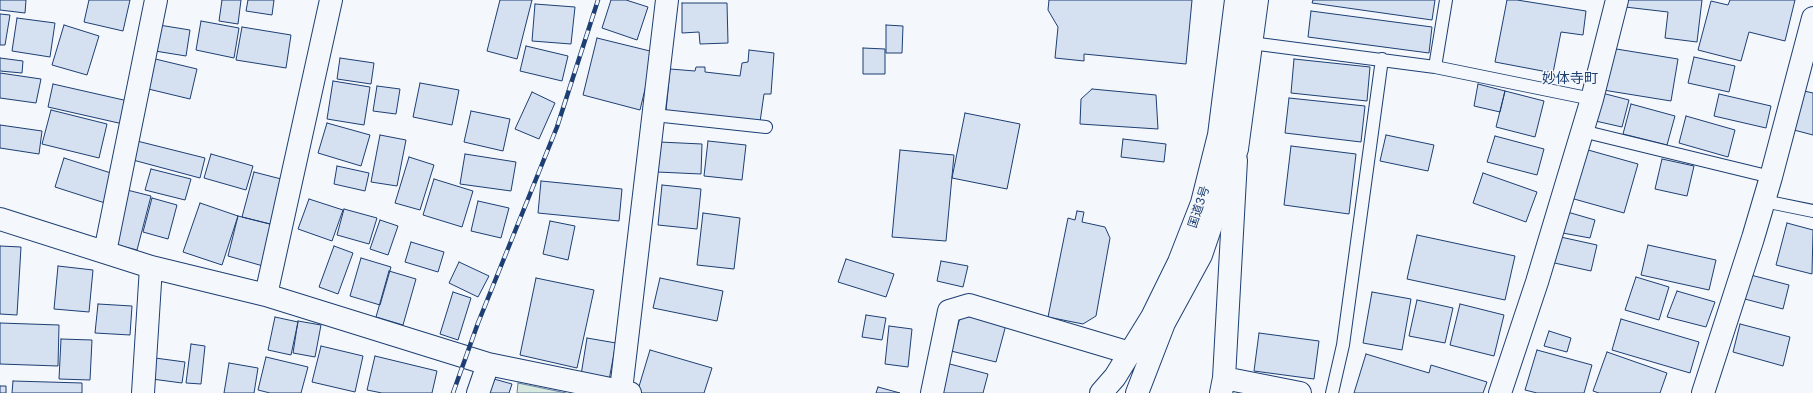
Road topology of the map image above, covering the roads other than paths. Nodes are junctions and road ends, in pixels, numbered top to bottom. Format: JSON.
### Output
{"nodes":[{"id":1,"x":156,"y":0,"type":"edge"},
{"id":2,"x":331,"y":0,"type":"edge"},
{"id":3,"x":667,"y":0,"type":"edge"},
{"id":4,"x":1236,"y":0,"type":"edge"},
{"id":5,"x":1257,"y":0,"type":"edge"},
{"id":6,"x":1446,"y":0,"type":"edge"},
{"id":7,"x":1617,"y":0,"type":"edge"},
{"id":8,"x":1813,"y":18,"type":"edge"},
{"id":9,"x":1251,"y":43,"type":"junction"},
{"id":10,"x":1382,"y":59,"type":"junction"},
{"id":11,"x":1435,"y":67,"type":"junction"},
{"id":12,"x":1805,"y":81,"type":"edge"},
{"id":13,"x":1592,"y":100,"type":"junction"},
{"id":14,"x":654,"y":115,"type":"junction"},
{"id":15,"x":766,"y":127,"type":"dead end"},
{"id":16,"x":1582,"y":131,"type":"junction"},
{"id":17,"x":1237,"y":149,"type":"junction"},
{"id":18,"x":1771,"y":177,"type":"junction"},
{"id":19,"x":1764,"y":201,"type":"junction"},
{"id":20,"x":1813,"y":211,"type":"edge"},
{"id":21,"x":0,"y":219,"type":"edge"},
{"id":22,"x":105,"y":252,"type":"junction"},
{"id":23,"x":151,"y":267,"type":"junction"},
{"id":24,"x":266,"y":295,"type":"junction"},
{"id":25,"x":1130,"y":353,"type":"junction"},
{"id":26,"x":488,"y":364,"type":"junction"},
{"id":27,"x":1223,"y":386,"type":"edge"},
{"id":28,"x":625,"y":392,"type":"edge"},
{"id":29,"x":143,"y":393,"type":"edge"},
{"id":30,"x":478,"y":393,"type":"edge"},
{"id":31,"x":932,"y":393,"type":"edge"},
{"id":32,"x":1101,"y":393,"type":"edge"},
{"id":33,"x":1137,"y":393,"type":"edge"},
{"id":34,"x":1300,"y":393,"type":"edge"},
{"id":35,"x":1332,"y":393,"type":"edge"},
{"id":36,"x":1500,"y":393,"type":"edge"},
{"id":37,"x":1703,"y":393,"type":"edge"}],
"edges":[{"from":1,"to":22,"type":"main road"},
{"from":2,"to":24,"type":"main road"},
{"from":3,"to":14,"type":"main road"},
{"from":4,"to":25,"type":"main road","name":"国道3号"},
{"from":5,"to":9,"type":"main road","name":"国道3号"},
{"from":6,"to":11,"type":"lane"},
{"from":7,"to":13,"type":"main road"},
{"from":8,"to":12,"type":"main road"},
{"from":9,"to":10,"type":"lane"},
{"from":9,"to":17,"type":"main road","name":"国道3号"},
{"from":10,"to":11,"type":"lane"},
{"from":10,"to":35,"type":"lane"},
{"from":11,"to":13,"type":"lane"},
{"from":12,"to":18,"type":"main road"},
{"from":13,"to":16,"type":"main road"},
{"from":14,"to":15,"type":"lane"},
{"from":14,"to":28,"type":"main road"},
{"from":16,"to":18,"type":"lane"},
{"from":16,"to":36,"type":"main road"},
{"from":17,"to":27,"type":"main road"},
{"from":17,"to":33,"type":"main road","name":"国道3号"},
{"from":18,"to":19,"type":"main road"},
{"from":19,"to":20,"type":"lane"},
{"from":19,"to":37,"type":"main road"},
{"from":21,"to":22,"type":"main road"},
{"from":22,"to":23,"type":"main road"},
{"from":23,"to":24,"type":"main road"},
{"from":23,"to":29,"type":"main road"},
{"from":24,"to":26,"type":"main road"},
{"from":25,"to":31,"type":"main road"},
{"from":25,"to":32,"type":"main road","name":"国道3号"},
{"from":26,"to":28,"type":"main road"},
{"from":26,"to":30,"type":"main road"},
{"from":27,"to":34,"type":"main road"}]}
